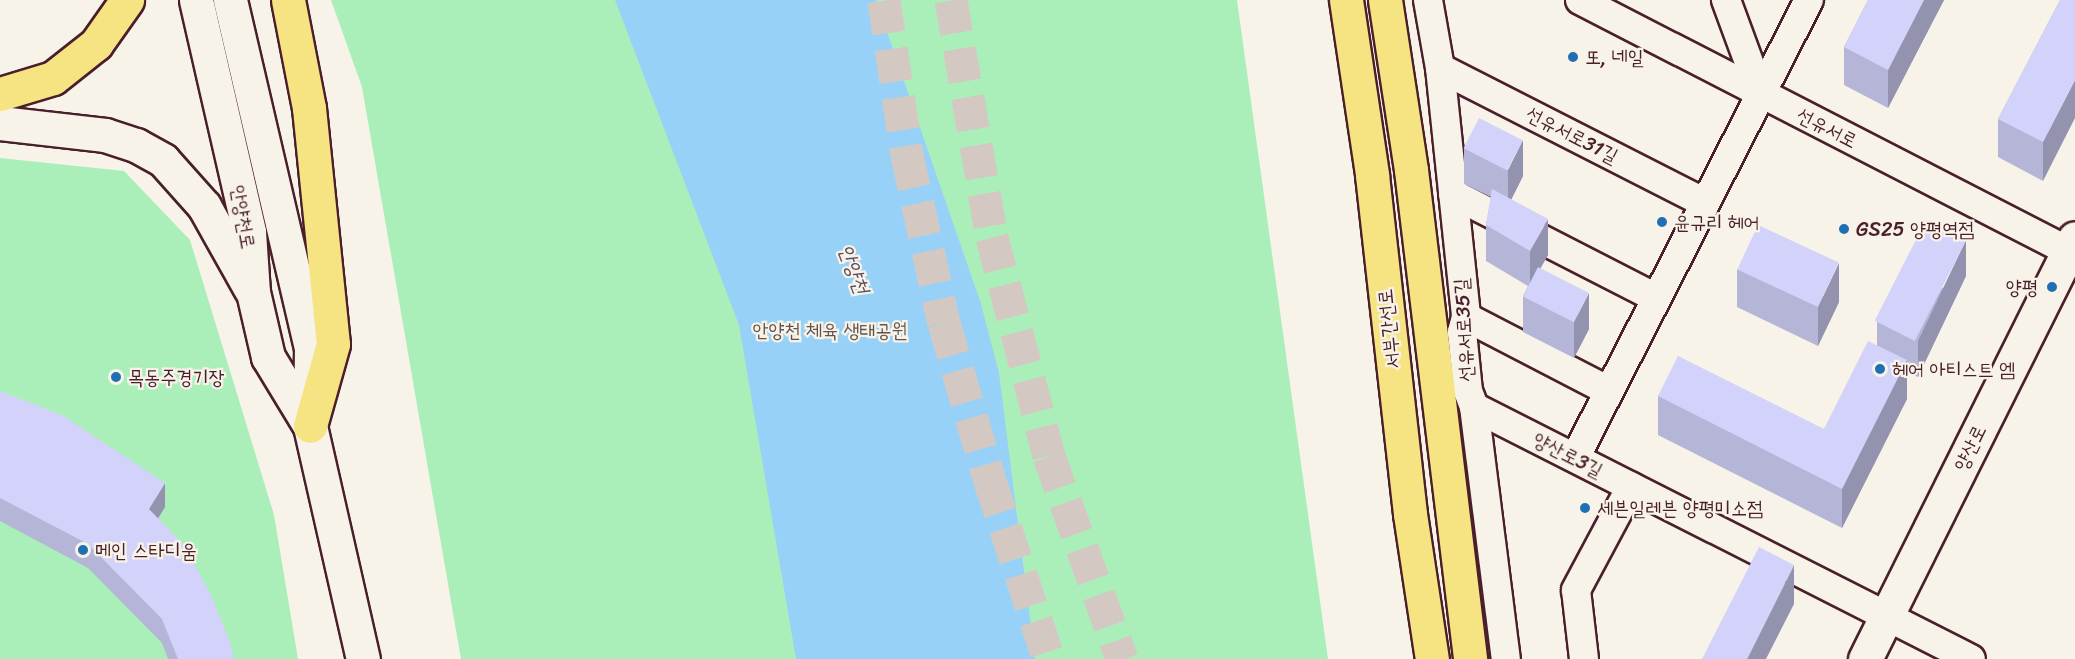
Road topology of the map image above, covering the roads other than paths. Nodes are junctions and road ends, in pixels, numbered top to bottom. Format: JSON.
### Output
{"nodes":[{"id":1,"x":127,"y":0,"type":"edge"},
{"id":2,"x":196,"y":0,"type":"edge"},
{"id":3,"x":231,"y":0,"type":"edge"},
{"id":4,"x":288,"y":0,"type":"edge"},
{"id":5,"x":1346,"y":0,"type":"edge"},
{"id":6,"x":1385,"y":0,"type":"edge"},
{"id":7,"x":1428,"y":0,"type":"edge"},
{"id":8,"x":1580,"y":0,"type":"edge"},
{"id":9,"x":1726,"y":0,"type":"edge"},
{"id":10,"x":1809,"y":0,"type":"edge"},
{"id":11,"x":1440,"y":68,"type":"junction"},
{"id":12,"x":0,"y":94,"type":"edge"},
{"id":13,"x":1761,"y":95,"type":"junction"},
{"id":14,"x":0,"y":123,"type":"edge"},
{"id":15,"x":1453,"y":194,"type":"junction"},
{"id":16,"x":1705,"y":203,"type":"junction"},
{"id":17,"x":2073,"y":248,"type":"edge"},
{"id":18,"x":253,"y":292,"type":"junction"},
{"id":19,"x":1656,"y":298,"type":"junction"},
{"id":20,"x":1466,"y":317,"type":"junction"},
{"id":21,"x":1609,"y":391,"type":"junction"},
{"id":22,"x":1474,"y":407,"type":"junction"},
{"id":23,"x":310,"y":426,"type":"junction"},
{"id":24,"x":1575,"y":458,"type":"junction"},
{"id":25,"x":1630,"y":487,"type":"junction"},
{"id":26,"x":1887,"y":617,"type":"junction"},
{"id":27,"x":363,"y":659,"type":"edge"},
{"id":28,"x":1432,"y":659,"type":"edge"},
{"id":29,"x":1470,"y":659,"type":"edge"},
{"id":30,"x":1506,"y":659,"type":"edge"},
{"id":31,"x":1584,"y":659,"type":"edge"},
{"id":32,"x":1865,"y":659,"type":"edge"},
{"id":33,"x":1971,"y":659,"type":"edge"}],
"edges":[{"from":1,"to":12,"type":"main road"},
{"from":2,"to":18,"type":"main road","name":"안양천로"},
{"from":3,"to":23,"type":"main road","name":"안양천로"},
{"from":4,"to":23,"type":"main road"},
{"from":5,"to":28,"type":"main road","name":"서부간선로"},
{"from":6,"to":29,"type":"main road","name":"서부간선로"},
{"from":7,"to":11,"type":"street","name":"선유서로35길"},
{"from":8,"to":13,"type":"street","name":"선유서로"},
{"from":9,"to":13,"type":"street"},
{"from":10,"to":13,"type":"street"},
{"from":11,"to":15,"type":"street","name":"선유서로35길"},
{"from":11,"to":16,"type":"street","name":"선유서로31길"},
{"from":13,"to":16,"type":"street"},
{"from":13,"to":17,"type":"street","name":"선유서로"},
{"from":14,"to":18,"type":"main road"},
{"from":15,"to":19,"type":"street"},
{"from":15,"to":20,"type":"street","name":"선유서로35길"},
{"from":16,"to":19,"type":"street"},
{"from":17,"to":26,"type":"main road","name":"양산로"},
{"from":18,"to":23,"type":"main road","name":"안양천로"},
{"from":19,"to":21,"type":"street"},
{"from":20,"to":21,"type":"street"},
{"from":20,"to":22,"type":"street","name":"선유서로35길"},
{"from":21,"to":24,"type":"street"},
{"from":22,"to":24,"type":"street","name":"양산로3길"},
{"from":22,"to":30,"type":"street","name":"선유서로35길"},
{"from":23,"to":27,"type":"main road","name":"안양천로"},
{"from":24,"to":25,"type":"street","name":"양산로3길"},
{"from":25,"to":26,"type":"street","name":"양산로3길"},
{"from":25,"to":31,"type":"street"},
{"from":26,"to":32,"type":"main road","name":"양산로"},
{"from":26,"to":33,"type":"street","name":"양산로3길"}]}
